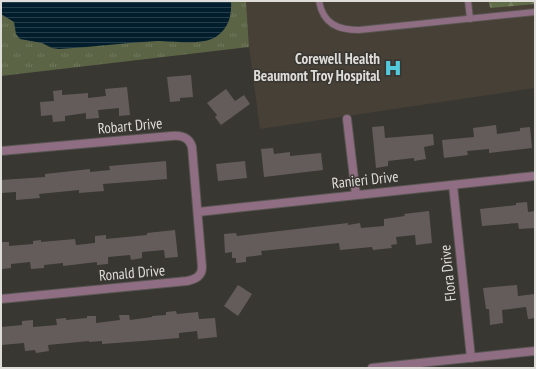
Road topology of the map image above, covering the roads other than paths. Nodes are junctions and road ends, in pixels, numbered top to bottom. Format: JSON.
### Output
{"nodes":[{"id":1,"x":319,"y":1,"type":"edge"},
{"id":2,"x":468,"y":1,"type":"edge"},
{"id":3,"x":535,"y":12,"type":"edge"},
{"id":4,"x":470,"y":19,"type":"junction"},
{"id":5,"x":347,"y":119,"type":"dead end"},
{"id":6,"x":1,"y":151,"type":"edge"},
{"id":7,"x":535,"y":176,"type":"edge"},
{"id":8,"x":453,"y":184,"type":"junction"},
{"id":9,"x":356,"y":195,"type":"junction"},
{"id":10,"x":198,"y":212,"type":"junction"},
{"id":11,"x":1,"y":299,"type":"edge"},
{"id":12,"x":535,"y":351,"type":"edge"},
{"id":13,"x":471,"y":358,"type":"junction"},
{"id":14,"x":372,"y":368,"type":"edge"}],
"edges":[{"from":1,"to":4,"type":"lane"},
{"from":2,"to":4,"type":"lane"},
{"from":3,"to":4,"type":"lane"},
{"from":5,"to":9,"type":"street"},
{"from":6,"to":10,"type":"street","name":"Robart Drive"},
{"from":7,"to":8,"type":"street","name":"Ranieri Drive"},
{"from":8,"to":9,"type":"street","name":"Ranieri Drive"},
{"from":8,"to":13,"type":"street","name":"Flora Drive"},
{"from":9,"to":10,"type":"street","name":"Ranieri Drive"},
{"from":10,"to":11,"type":"street","name":"Ronald Drive"},
{"from":12,"to":13,"type":"street"},
{"from":13,"to":14,"type":"street"}]}
